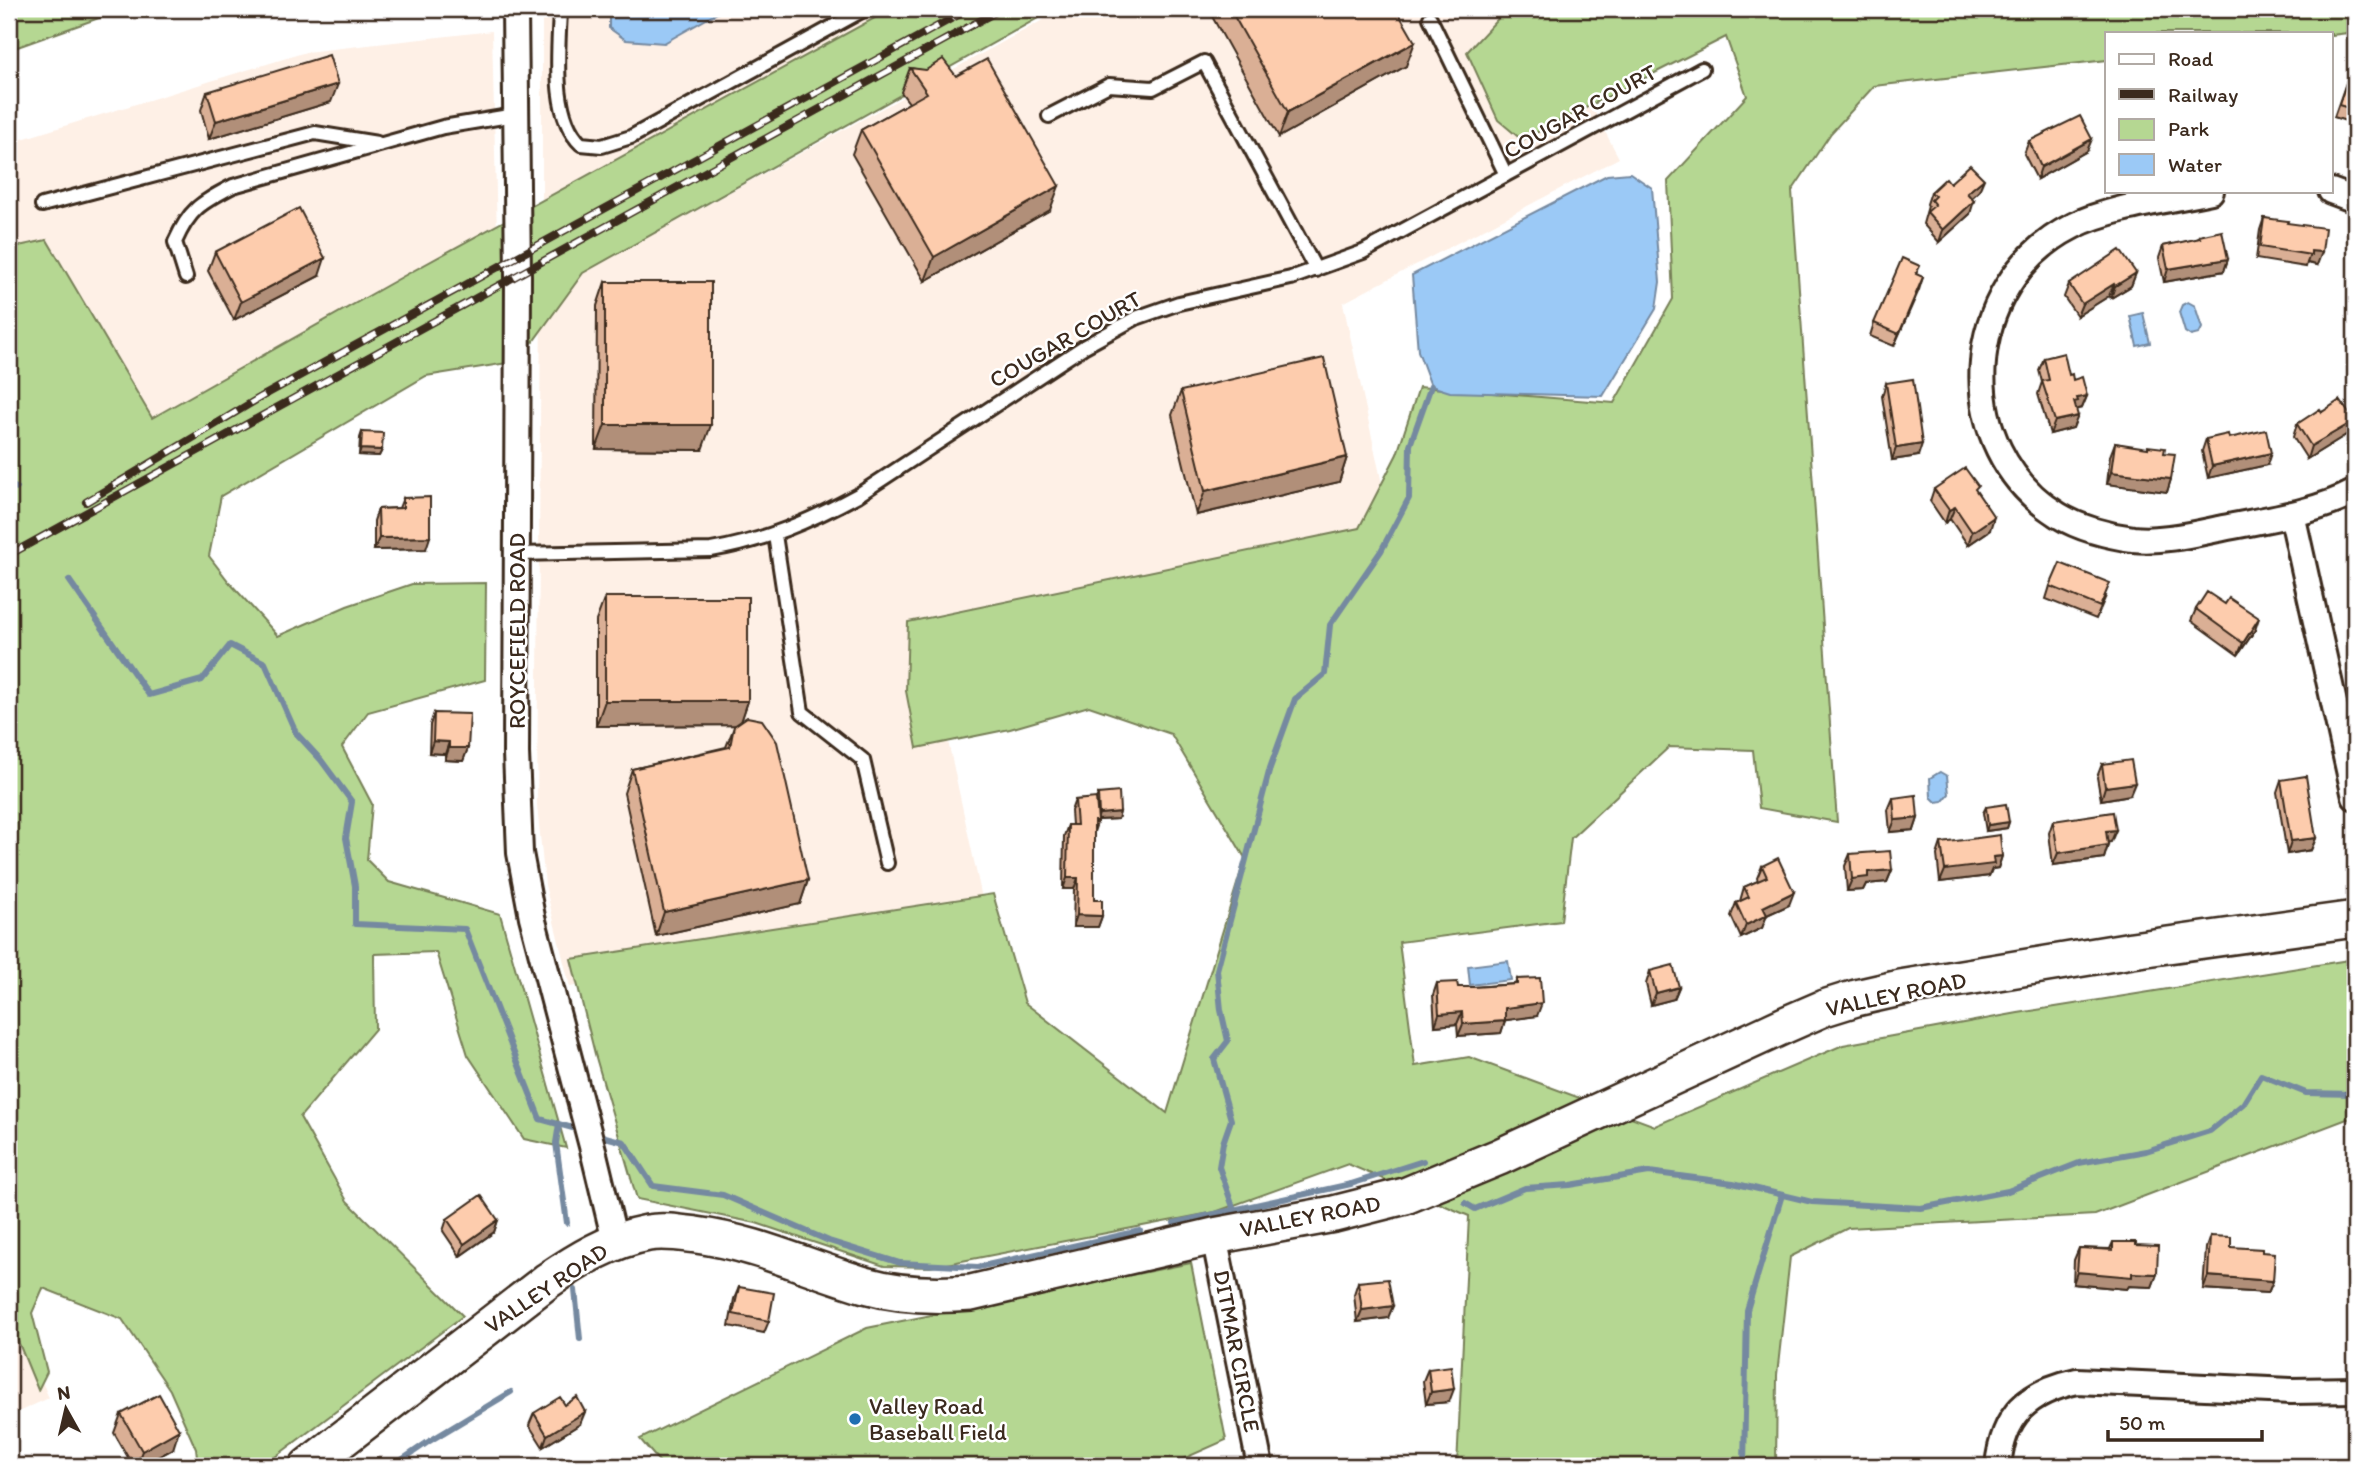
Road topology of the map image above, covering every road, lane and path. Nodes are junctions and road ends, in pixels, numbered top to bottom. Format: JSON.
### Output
{"nodes":[{"id":1,"x":515,"y":9,"type":"edge"},
{"id":2,"x":561,"y":9,"type":"edge"},
{"id":3,"x":865,"y":9,"type":"edge"},
{"id":4,"x":1430,"y":18,"type":"dead end"},
{"id":5,"x":1702,"y":69,"type":"dead end"},
{"id":6,"x":514,"y":115,"type":"junction"},
{"id":7,"x":1049,"y":116,"type":"dead end"},
{"id":8,"x":381,"y":144,"type":"junction"},
{"id":9,"x":1506,"y":175,"type":"junction"},
{"id":10,"x":2332,"y":191,"type":"edge"},
{"id":11,"x":2206,"y":192,"type":"edge"},
{"id":12,"x":2355,"y":200,"type":"edge"},
{"id":13,"x":42,"y":205,"type":"dead end"},
{"id":14,"x":1316,"y":270,"type":"junction"},
{"id":15,"x":186,"y":278,"type":"dead end"},
{"id":16,"x":2355,"y":492,"type":"edge"},
{"id":17,"x":2292,"y":514,"type":"junction"},
{"id":18,"x":775,"y":535,"type":"junction"},
{"id":19,"x":517,"y":554,"type":"junction"},
{"id":20,"x":2355,"y":797,"type":"edge"},
{"id":21,"x":887,"y":863,"type":"dead end"},
{"id":22,"x":2355,"y":919,"type":"edge"},
{"id":23,"x":1214,"y":1236,"type":"junction"},
{"id":24,"x":615,"y":1241,"type":"junction"},
{"id":25,"x":2355,"y":1390,"type":"edge"},
{"id":26,"x":308,"y":1466,"type":"edge"},
{"id":27,"x":1260,"y":1466,"type":"edge"},
{"id":28,"x":1998,"y":1466,"type":"edge"}],
"edges":[{"from":1,"to":6,"type":"street","name":"ROYCEFIELD ROAD"},
{"from":2,"to":3,"type":"lane"},
{"from":4,"to":9,"type":"lane"},
{"from":5,"to":9,"type":"lane","name":"COUGAR COURT"},
{"from":6,"to":8,"type":"lane"},
{"from":6,"to":19,"type":"street","name":"ROYCEFIELD ROAD"},
{"from":7,"to":14,"type":"lane"},
{"from":8,"to":13,"type":"lane"},
{"from":8,"to":15,"type":"lane"},
{"from":9,"to":14,"type":"lane","name":"COUGAR COURT"},
{"from":10,"to":12,"type":"street"},
{"from":11,"to":17,"type":"street"},
{"from":14,"to":18,"type":"lane","name":"COUGAR COURT"},
{"from":16,"to":17,"type":"street"},
{"from":17,"to":20,"type":"street"},
{"from":18,"to":19,"type":"lane","name":"COUGAR COURT"},
{"from":18,"to":21,"type":"lane"},
{"from":19,"to":24,"type":"street","name":"ROYCEFIELD ROAD"},
{"from":22,"to":23,"type":"street","name":"VALLEY ROAD"},
{"from":23,"to":24,"type":"street","name":"VALLEY ROAD"},
{"from":23,"to":27,"type":"street","name":"DITMAR CIRCLE"},
{"from":24,"to":26,"type":"street","name":"VALLEY ROAD"},
{"from":25,"to":28,"type":"street"}]}
